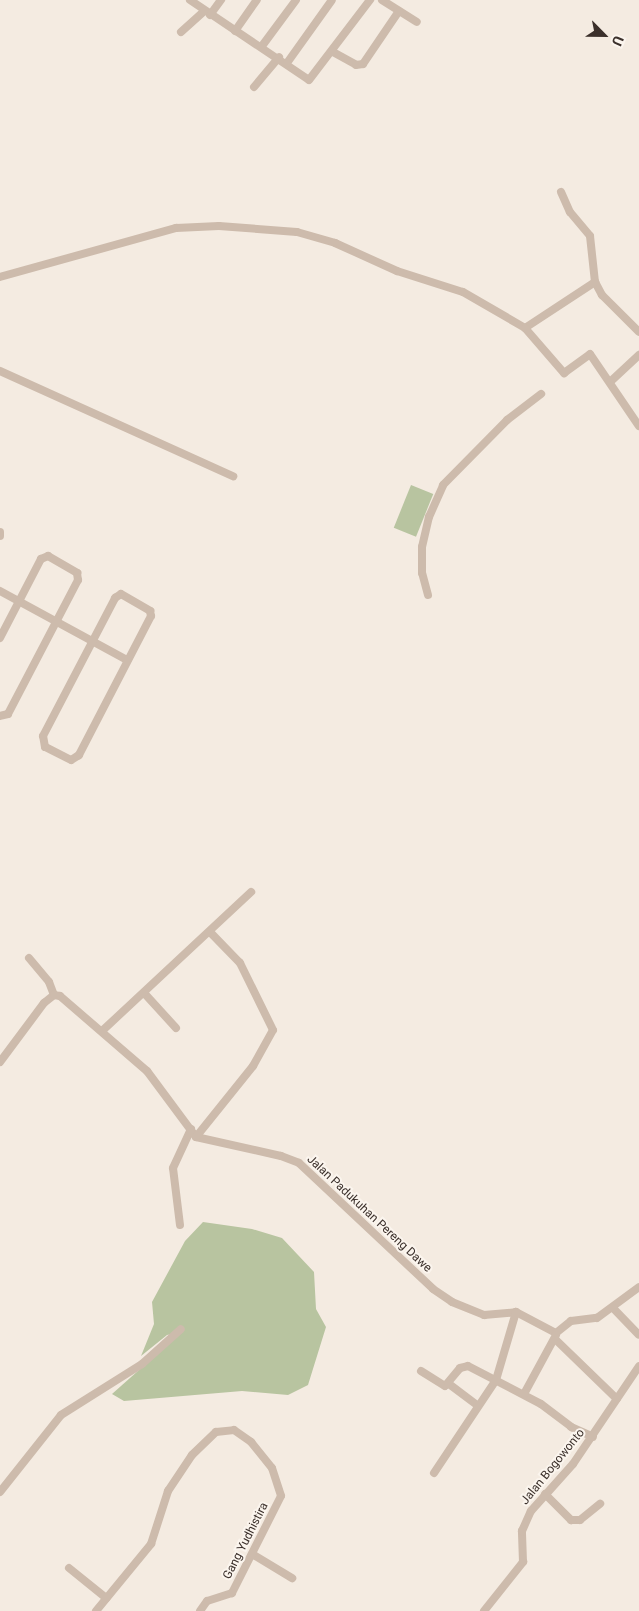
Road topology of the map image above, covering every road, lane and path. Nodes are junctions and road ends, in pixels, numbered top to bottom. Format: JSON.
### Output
{"nodes":[{"id":1,"x":190,"y":0,"type":"edge"},
{"id":2,"x":221,"y":0,"type":"edge"},
{"id":3,"x":257,"y":0,"type":"edge"},
{"id":4,"x":296,"y":0,"type":"edge"},
{"id":5,"x":332,"y":0,"type":"edge"},
{"id":6,"x":370,"y":0,"type":"edge"},
{"id":7,"x":382,"y":0,"type":"edge"},
{"id":8,"x":398,"y":11,"type":"junction"},
{"id":9,"x":207,"y":13,"type":"junction"},
{"id":10,"x":417,"y":22,"type":"dead end"},
{"id":11,"x":235,"y":31,"type":"junction"},
{"id":12,"x":181,"y":32,"type":"dead end"},
{"id":13,"x":262,"y":46,"type":"junction"},
{"id":14,"x":333,"y":52,"type":"junction"},
{"id":15,"x":279,"y":57,"type":"junction"},
{"id":16,"x":287,"y":63,"type":"junction"},
{"id":17,"x":254,"y":87,"type":"dead end"},
{"id":18,"x":561,"y":192,"type":"dead end"},
{"id":19,"x":0,"y":277,"type":"edge"},
{"id":20,"x":595,"y":282,"type":"junction"},
{"id":21,"x":525,"y":328,"type":"junction"},
{"id":22,"x":639,"y":332,"type":"edge"},
{"id":23,"x":639,"y":355,"type":"edge"},
{"id":24,"x":0,"y":371,"type":"edge"},
{"id":25,"x":610,"y":382,"type":"junction"},
{"id":26,"x":541,"y":394,"type":"dead end"},
{"id":27,"x":639,"y":426,"type":"edge"},
{"id":28,"x":233,"y":476,"type":"dead end"},
{"id":29,"x":0,"y":532,"type":"edge"},
{"id":30,"x":0,"y":536,"type":"edge"},
{"id":31,"x":0,"y":591,"type":"edge"},
{"id":32,"x":428,"y":595,"type":"dead end"},
{"id":33,"x":18,"y":600,"type":"junction"},
{"id":34,"x":57,"y":622,"type":"junction"},
{"id":35,"x":0,"y":638,"type":"edge"},
{"id":36,"x":92,"y":641,"type":"junction"},
{"id":37,"x":127,"y":660,"type":"junction"},
{"id":38,"x":0,"y":716,"type":"edge"},
{"id":39,"x":251,"y":892,"type":"dead end"},
{"id":40,"x":210,"y":932,"type":"junction"},
{"id":41,"x":29,"y":958,"type":"dead end"},
{"id":42,"x":145,"y":994,"type":"junction"},
{"id":43,"x":54,"y":995,"type":"junction"},
{"id":44,"x":176,"y":1028,"type":"dead end"},
{"id":45,"x":102,"y":1031,"type":"junction"},
{"id":46,"x":0,"y":1062,"type":"edge"},
{"id":47,"x":190,"y":1128,"type":"junction"},
{"id":48,"x":196,"y":1137,"type":"junction"},
{"id":49,"x":180,"y":1225,"type":"dead end"},
{"id":50,"x":639,"y":1287,"type":"edge"},
{"id":51,"x":612,"y":1308,"type":"junction"},
{"id":52,"x":516,"y":1312,"type":"junction"},
{"id":53,"x":182,"y":1329,"type":"dead end"},
{"id":54,"x":639,"y":1335,"type":"edge"},
{"id":55,"x":556,"y":1336,"type":"junction"},
{"id":56,"x":639,"y":1366,"type":"edge"},
{"id":57,"x":421,"y":1371,"type":"dead end"},
{"id":58,"x":496,"y":1380,"type":"junction"},
{"id":59,"x":449,"y":1384,"type":"junction"},
{"id":60,"x":524,"y":1394,"type":"junction"},
{"id":61,"x":617,"y":1399,"type":"junction"},
{"id":62,"x":478,"y":1406,"type":"junction"},
{"id":63,"x":593,"y":1437,"type":"junction"},
{"id":64,"x":434,"y":1473,"type":"dead end"},
{"id":65,"x":0,"y":1492,"type":"edge"},
{"id":66,"x":545,"y":1494,"type":"junction"},
{"id":67,"x":600,"y":1504,"type":"dead end"},
{"id":68,"x":252,"y":1554,"type":"junction"},
{"id":69,"x":69,"y":1568,"type":"dead end"},
{"id":70,"x":292,"y":1578,"type":"dead end"},
{"id":71,"x":106,"y":1598,"type":"junction"},
{"id":72,"x":96,"y":1611,"type":"edge"},
{"id":73,"x":200,"y":1611,"type":"edge"},
{"id":74,"x":484,"y":1611,"type":"edge"}],
"edges":[{"from":1,"to":9,"type":"street"},
{"from":2,"to":9,"type":"street"},
{"from":3,"to":11,"type":"street"},
{"from":4,"to":13,"type":"street"},
{"from":5,"to":16,"type":"street"},
{"from":6,"to":14,"type":"street"},
{"from":7,"to":8,"type":"street"},
{"from":8,"to":10,"type":"street"},
{"from":8,"to":14,"type":"street"},
{"from":9,"to":11,"type":"street"},
{"from":9,"to":12,"type":"street"},
{"from":11,"to":13,"type":"street"},
{"from":13,"to":15,"type":"street"},
{"from":14,"to":16,"type":"street"},
{"from":15,"to":16,"type":"street"},
{"from":15,"to":17,"type":"street"},
{"from":18,"to":20,"type":"street"},
{"from":19,"to":21,"type":"street"},
{"from":20,"to":21,"type":"street"},
{"from":20,"to":22,"type":"street"},
{"from":21,"to":25,"type":"street"},
{"from":23,"to":25,"type":"street"},
{"from":24,"to":28,"type":"street"},
{"from":25,"to":27,"type":"street"},
{"from":26,"to":32,"type":"street"},
{"from":29,"to":30,"type":"street"},
{"from":31,"to":33,"type":"street"},
{"from":33,"to":34,"type":"street"},
{"from":33,"to":34,"type":"street"},
{"from":33,"to":35,"type":"street"},
{"from":34,"to":36,"type":"street"},
{"from":34,"to":38,"type":"street"},
{"from":36,"to":37,"type":"street"},
{"from":36,"to":37,"type":"street"},
{"from":36,"to":37,"type":"street"},
{"from":39,"to":40,"type":"street"},
{"from":40,"to":42,"type":"street"},
{"from":40,"to":48,"type":"street"},
{"from":41,"to":43,"type":"street"},
{"from":42,"to":44,"type":"street"},
{"from":42,"to":45,"type":"street"},
{"from":43,"to":45,"type":"street"},
{"from":43,"to":46,"type":"street"},
{"from":45,"to":47,"type":"street"},
{"from":47,"to":48,"type":"street"},
{"from":47,"to":49,"type":"street"},
{"from":48,"to":52,"type":"street","name":"Jalan Padukuhan Pereng Dawe"},
{"from":50,"to":51,"type":"street"},
{"from":51,"to":54,"type":"street"},
{"from":51,"to":55,"type":"street"},
{"from":52,"to":55,"type":"street"},
{"from":52,"to":58,"type":"street"},
{"from":53,"to":65,"type":"street"},
{"from":55,"to":60,"type":"street"},
{"from":55,"to":61,"type":"street"},
{"from":56,"to":61,"type":"street","name":"Jalan Bogowonto"},
{"from":57,"to":59,"type":"street"},
{"from":58,"to":59,"type":"street"},
{"from":58,"to":60,"type":"street"},
{"from":58,"to":62,"type":"street"},
{"from":59,"to":62,"type":"street"},
{"from":60,"to":63,"type":"street"},
{"from":61,"to":63,"type":"street","name":"Jalan Bogowonto"},
{"from":62,"to":64,"type":"street"},
{"from":63,"to":66,"type":"street","name":"Jalan Bogowonto"},
{"from":66,"to":67,"type":"street"},
{"from":66,"to":74,"type":"street","name":"Jalan Bogowonto"},
{"from":68,"to":70,"type":"street"},
{"from":68,"to":71,"type":"street","name":"Gang Yudhistira"},
{"from":68,"to":73,"type":"street","name":"Gang Yudhistira"},
{"from":69,"to":71,"type":"street"},
{"from":71,"to":72,"type":"street"}]}
